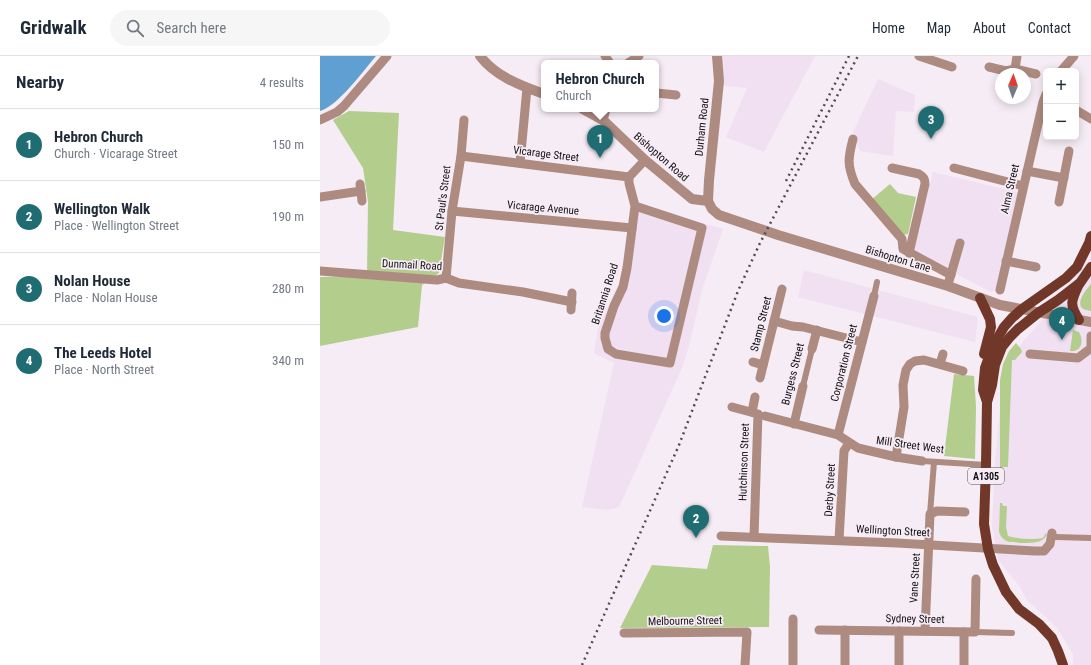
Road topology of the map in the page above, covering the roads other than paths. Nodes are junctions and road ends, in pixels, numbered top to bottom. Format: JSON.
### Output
{"nodes":[{"id":1,"x":387,"y":56,"type":"edge"},
{"id":2,"x":480,"y":56,"type":"edge"},
{"id":3,"x":717,"y":56,"type":"edge"},
{"id":4,"x":919,"y":56,"type":"edge"},
{"id":5,"x":1017,"y":56,"type":"edge"},
{"id":6,"x":1070,"y":57,"type":"edge"},
{"id":7,"x":929,"y":58,"type":"edge"},
{"id":8,"x":952,"y":66,"type":"dead end"},
{"id":9,"x":990,"y":66,"type":"dead end"},
{"id":10,"x":996,"y":68,"type":"edge"},
{"id":11,"x":1015,"y":68,"type":"edge"},
{"id":12,"x":1063,"y":68,"type":"edge"},
{"id":13,"x":1031,"y":73,"type":"edge"},
{"id":14,"x":1036,"y":74,"type":"dead end"},
{"id":15,"x":527,"y":88,"type":"junction"},
{"id":16,"x":541,"y":93,"type":"edge"},
{"id":17,"x":659,"y":93,"type":"edge"},
{"id":18,"x":676,"y":95,"type":"dead end"},
{"id":19,"x":1043,"y":102,"type":"edge"},
{"id":20,"x":588,"y":112,"type":"edge"},
{"id":21,"x":605,"y":112,"type":"edge"},
{"id":22,"x":1079,"y":112,"type":"edge"},
{"id":23,"x":1091,"y":119,"type":"edge"},
{"id":24,"x":320,"y":120,"type":"edge"},
{"id":25,"x":464,"y":120,"type":"dead end"},
{"id":26,"x":603,"y":120,"type":"junction"},
{"id":27,"x":853,"y":139,"type":"dead end"},
{"id":28,"x":1069,"y":151,"type":"dead end"},
{"id":29,"x":461,"y":156,"type":"junction"},
{"id":30,"x":645,"y":160,"type":"junction"},
{"id":31,"x":520,"y":163,"type":"junction"},
{"id":32,"x":892,"y":168,"type":"dead end"},
{"id":33,"x":954,"y":168,"type":"dead end"},
{"id":34,"x":1027,"y":171,"type":"junction"},
{"id":35,"x":629,"y":177,"type":"junction"},
{"id":36,"x":1064,"y":178,"type":"junction"},
{"id":37,"x":1023,"y":186,"type":"junction"},
{"id":38,"x":320,"y":197,"type":"edge"},
{"id":39,"x":708,"y":200,"type":"junction"},
{"id":40,"x":362,"y":201,"type":"dead end"},
{"id":41,"x":1059,"y":202,"type":"dead end"},
{"id":42,"x":635,"y":206,"type":"junction"},
{"id":43,"x":452,"y":211,"type":"junction"},
{"id":44,"x":632,"y":228,"type":"junction"},
{"id":45,"x":1091,"y":236,"type":"edge"},
{"id":46,"x":960,"y":243,"type":"dead end"},
{"id":47,"x":909,"y":253,"type":"junction"},
{"id":48,"x":1006,"y":261,"type":"junction"},
{"id":49,"x":1091,"y":267,"type":"edge"},
{"id":50,"x":1036,"y":268,"type":"dead end"},
{"id":51,"x":320,"y":271,"type":"edge"},
{"id":52,"x":951,"y":275,"type":"junction"},
{"id":53,"x":446,"y":278,"type":"junction"},
{"id":54,"x":878,"y":282,"type":"dead end"},
{"id":55,"x":1080,"y":282,"type":"junction"},
{"id":56,"x":948,"y":286,"type":"junction"},
{"id":57,"x":782,"y":288,"type":"dead end"},
{"id":58,"x":1000,"y":290,"type":"dead end"},
{"id":59,"x":874,"y":296,"type":"joint"},
{"id":60,"x":980,"y":298,"type":"junction"},
{"id":61,"x":572,"y":301,"type":"dead end"},
{"id":62,"x":1022,"y":309,"type":"junction"},
{"id":63,"x":1038,"y":313,"type":"junction"},
{"id":64,"x":1079,"y":320,"type":"junction"},
{"id":65,"x":774,"y":321,"type":"junction"},
{"id":66,"x":1091,"y":322,"type":"edge"},
{"id":67,"x":817,"y":330,"type":"junction"},
{"id":68,"x":1091,"y":336,"type":"edge"},
{"id":69,"x":862,"y":342,"type":"junction"},
{"id":70,"x":1091,"y":345,"type":"edge"},
{"id":71,"x":1091,"y":348,"type":"edge"},
{"id":72,"x":812,"y":349,"type":"joint"},
{"id":73,"x":943,"y":354,"type":"dead end"},
{"id":74,"x":1030,"y":354,"type":"dead end"},
{"id":75,"x":753,"y":362,"type":"dead end"},
{"id":76,"x":763,"y":364,"type":"junction"},
{"id":77,"x":940,"y":364,"type":"junction"},
{"id":78,"x":985,"y":368,"type":"junction"},
{"id":79,"x":963,"y":371,"type":"dead end"},
{"id":80,"x":760,"y":378,"type":"dead end"},
{"id":81,"x":803,"y":386,"type":"joint"},
{"id":82,"x":755,"y":397,"type":"dead end"},
{"id":83,"x":986,"y":402,"type":"junction"},
{"id":84,"x":732,"y":407,"type":"dead end"},
{"id":85,"x":752,"y":412,"type":"junction"},
{"id":86,"x":765,"y":416,"type":"dead end"},
{"id":87,"x":794,"y":424,"type":"junction"},
{"id":88,"x":838,"y":435,"type":"junction"},
{"id":89,"x":849,"y":442,"type":"junction"},
{"id":90,"x":896,"y":457,"type":"junction"},
{"id":91,"x":922,"y":461,"type":"joint"},
{"id":92,"x":934,"y":462,"type":"junction"},
{"id":93,"x":986,"y":465,"type":"junction"},
{"id":94,"x":965,"y":512,"type":"dead end"},
{"id":95,"x":930,"y":514,"type":"junction"},
{"id":96,"x":1054,"y":535,"type":"joint"},
{"id":97,"x":721,"y":536,"type":"dead end"},
{"id":98,"x":754,"y":538,"type":"junction"},
{"id":99,"x":1091,"y":538,"type":"edge"},
{"id":100,"x":839,"y":540,"type":"junction"},
{"id":101,"x":929,"y":544,"type":"junction"},
{"id":102,"x":988,"y":549,"type":"junction"},
{"id":103,"x":976,"y":579,"type":"dead end"},
{"id":104,"x":976,"y":598,"type":"junction"},
{"id":105,"x":986,"y":599,"type":"dead end"},
{"id":106,"x":793,"y":619,"type":"dead end"},
{"id":107,"x":819,"y":630,"type":"dead end"},
{"id":108,"x":846,"y":630,"type":"junction"},
{"id":109,"x":899,"y":631,"type":"junction"},
{"id":110,"x":925,"y":632,"type":"junction"},
{"id":111,"x":964,"y":632,"type":"junction"},
{"id":112,"x":974,"y":632,"type":"junction"},
{"id":113,"x":624,"y":633,"type":"dead end"},
{"id":114,"x":1012,"y":634,"type":"dead end"},
{"id":115,"x":745,"y":665,"type":"edge"},
{"id":116,"x":793,"y":665,"type":"edge"},
{"id":117,"x":845,"y":665,"type":"edge"},
{"id":118,"x":899,"y":665,"type":"edge"},
{"id":119,"x":964,"y":665,"type":"edge"},
{"id":120,"x":1062,"y":665,"type":"edge"}],
"edges":[{"from":1,"to":24,"type":"street"},
{"from":2,"to":15,"type":"street"},
{"from":3,"to":39,"type":"street","name":"Durham Road"},
{"from":4,"to":7,"type":"street"},
{"from":5,"to":11,"type":"street"},
{"from":6,"to":12,"type":"street"},
{"from":7,"to":8,"type":"street"},
{"from":9,"to":10,"type":"street"},
{"from":13,"to":14,"type":"street"},
{"from":15,"to":16,"type":"street"},
{"from":15,"to":31,"type":"street"},
{"from":17,"to":18,"type":"street"},
{"from":19,"to":34,"type":"street","name":"Alma Street"},
{"from":20,"to":26,"type":"street","name":"Bishopton Road"},
{"from":21,"to":26,"type":"street"},
{"from":22,"to":23,"type":"street"},
{"from":25,"to":29,"type":"street","name":"St Paul's Street"},
{"from":26,"to":30,"type":"street","name":"Bishopton Road"},
{"from":27,"to":47,"type":"street"},
{"from":28,"to":36,"type":"street"},
{"from":29,"to":31,"type":"street","name":"Vicarage Street"},
{"from":29,"to":43,"type":"street","name":"St Paul's Street"},
{"from":30,"to":35,"type":"street"},
{"from":30,"to":39,"type":"street","name":"Bishopton Road"},
{"from":31,"to":35,"type":"street","name":"Vicarage Street"},
{"from":32,"to":47,"type":"street"},
{"from":33,"to":37,"type":"street"},
{"from":34,"to":36,"type":"street"},
{"from":34,"to":37,"type":"street","name":"Alma Street"},
{"from":35,"to":42,"type":"street","name":"Britannia Road"},
{"from":36,"to":41,"type":"street"},
{"from":37,"to":48,"type":"street","name":"Alma Street"},
{"from":38,"to":40,"type":"street"},
{"from":39,"to":56,"type":"street","name":"Bishopton Lane"},
{"from":42,"to":44,"type":"street","name":"Britannia Road"},
{"from":42,"to":44,"type":"street","name":"Britannia Road"},
{"from":43,"to":44,"type":"street","name":"Vicarage Avenue"},
{"from":43,"to":53,"type":"street","name":"St Paul's Street"},
{"from":45,"to":62,"type":"main road","number":"A1305"},
{"from":46,"to":52,"type":"street"},
{"from":47,"to":52,"type":"street"},
{"from":48,"to":50,"type":"street"},
{"from":48,"to":58,"type":"street","name":"Alma Street"},
{"from":49,"to":55,"type":"main road","number":"A1305"},
{"from":51,"to":53,"type":"street","name":"Dunmail Road"},
{"from":52,"to":56,"type":"street"},
{"from":53,"to":61,"type":"street","name":"Dunmail Road"},
{"from":54,"to":59,"type":"street"},
{"from":55,"to":63,"type":"main road","number":"A1305"},
{"from":55,"to":64,"type":"main road"},
{"from":56,"to":60,"type":"street","name":"Bishopton Lane"},
{"from":57,"to":65,"type":"street","name":"Stamp Street"},
{"from":59,"to":69,"type":"street","name":"Corporation Street"},
{"from":60,"to":62,"type":"street","name":"Bishopton Lane"},
{"from":60,"to":78,"type":"main road","number":"A1305"},
{"from":62,"to":63,"type":"street","name":"Bishopton Lane"},
{"from":62,"to":78,"type":"main road","number":"A1305"},
{"from":63,"to":64,"type":"street","name":"Bishopton Lane"},
{"from":63,"to":83,"type":"main road","number":"A1305"},
{"from":64,"to":66,"type":"street","name":"Bishopton Lane"},
{"from":65,"to":67,"type":"street"},
{"from":65,"to":76,"type":"street","name":"Stamp Street"},
{"from":67,"to":69,"type":"street"},
{"from":67,"to":72,"type":"street","name":"Burgess Street"},
{"from":68,"to":70,"type":"street"},
{"from":69,"to":88,"type":"street","name":"Corporation Street"},
{"from":71,"to":74,"type":"street"},
{"from":72,"to":81,"type":"street","name":"Burgess Street"},
{"from":73,"to":77,"type":"street"},
{"from":75,"to":76,"type":"street","name":"Stamp Street"},
{"from":76,"to":80,"type":"street","name":"Stamp Street"},
{"from":77,"to":79,"type":"street"},
{"from":77,"to":90,"type":"street"},
{"from":78,"to":83,"type":"main road","number":"A1305"},
{"from":81,"to":87,"type":"street","name":"Burgess Street"},
{"from":82,"to":85,"type":"street"},
{"from":83,"to":93,"type":"main road","number":"A1305"},
{"from":84,"to":85,"type":"street","name":"Hutchinson Street"},
{"from":85,"to":98,"type":"street","name":"Hutchinson Street"},
{"from":86,"to":87,"type":"street","name":"Mill Street West"},
{"from":87,"to":88,"type":"street","name":"Mill Street West"},
{"from":88,"to":89,"type":"street","name":"Mill Street West"},
{"from":89,"to":90,"type":"street","name":"Mill Street West"},
{"from":89,"to":100,"type":"street","name":"Derby Street"},
{"from":90,"to":91,"type":"street","name":"Mill Street West"},
{"from":91,"to":92,"type":"street","name":"Mill Street West"},
{"from":92,"to":93,"type":"street","name":"Mill Street West"},
{"from":92,"to":95,"type":"street"},
{"from":93,"to":102,"type":"main road","number":"A1305"},
{"from":94,"to":95,"type":"street"},
{"from":95,"to":101,"type":"street","name":"Vane Street"},
{"from":96,"to":99,"type":"street"},
{"from":96,"to":102,"type":"street","name":"Wellington Street"},
{"from":97,"to":98,"type":"street","name":"Wellington Street"},
{"from":98,"to":100,"type":"street","name":"Wellington Street"},
{"from":100,"to":101,"type":"street","name":"Wellington Street"},
{"from":101,"to":102,"type":"street","name":"Wellington Street"},
{"from":101,"to":110,"type":"street","name":"Vane Street"},
{"from":102,"to":120,"type":"main road","number":"A1305"},
{"from":103,"to":104,"type":"street"},
{"from":104,"to":105,"type":"street"},
{"from":104,"to":112,"type":"street"},
{"from":106,"to":116,"type":"street"},
{"from":107,"to":108,"type":"street","name":"Sydney Street"},
{"from":108,"to":109,"type":"street","name":"Sydney Street"},
{"from":108,"to":117,"type":"street"},
{"from":109,"to":110,"type":"street","name":"Sydney Street"},
{"from":109,"to":118,"type":"street"},
{"from":110,"to":111,"type":"street","name":"Sydney Street"},
{"from":111,"to":112,"type":"street","name":"Sydney Street"},
{"from":111,"to":119,"type":"street"},
{"from":112,"to":114,"type":"street","name":"Sydney Street"},
{"from":113,"to":115,"type":"street","name":"Melbourne Street"}]}
